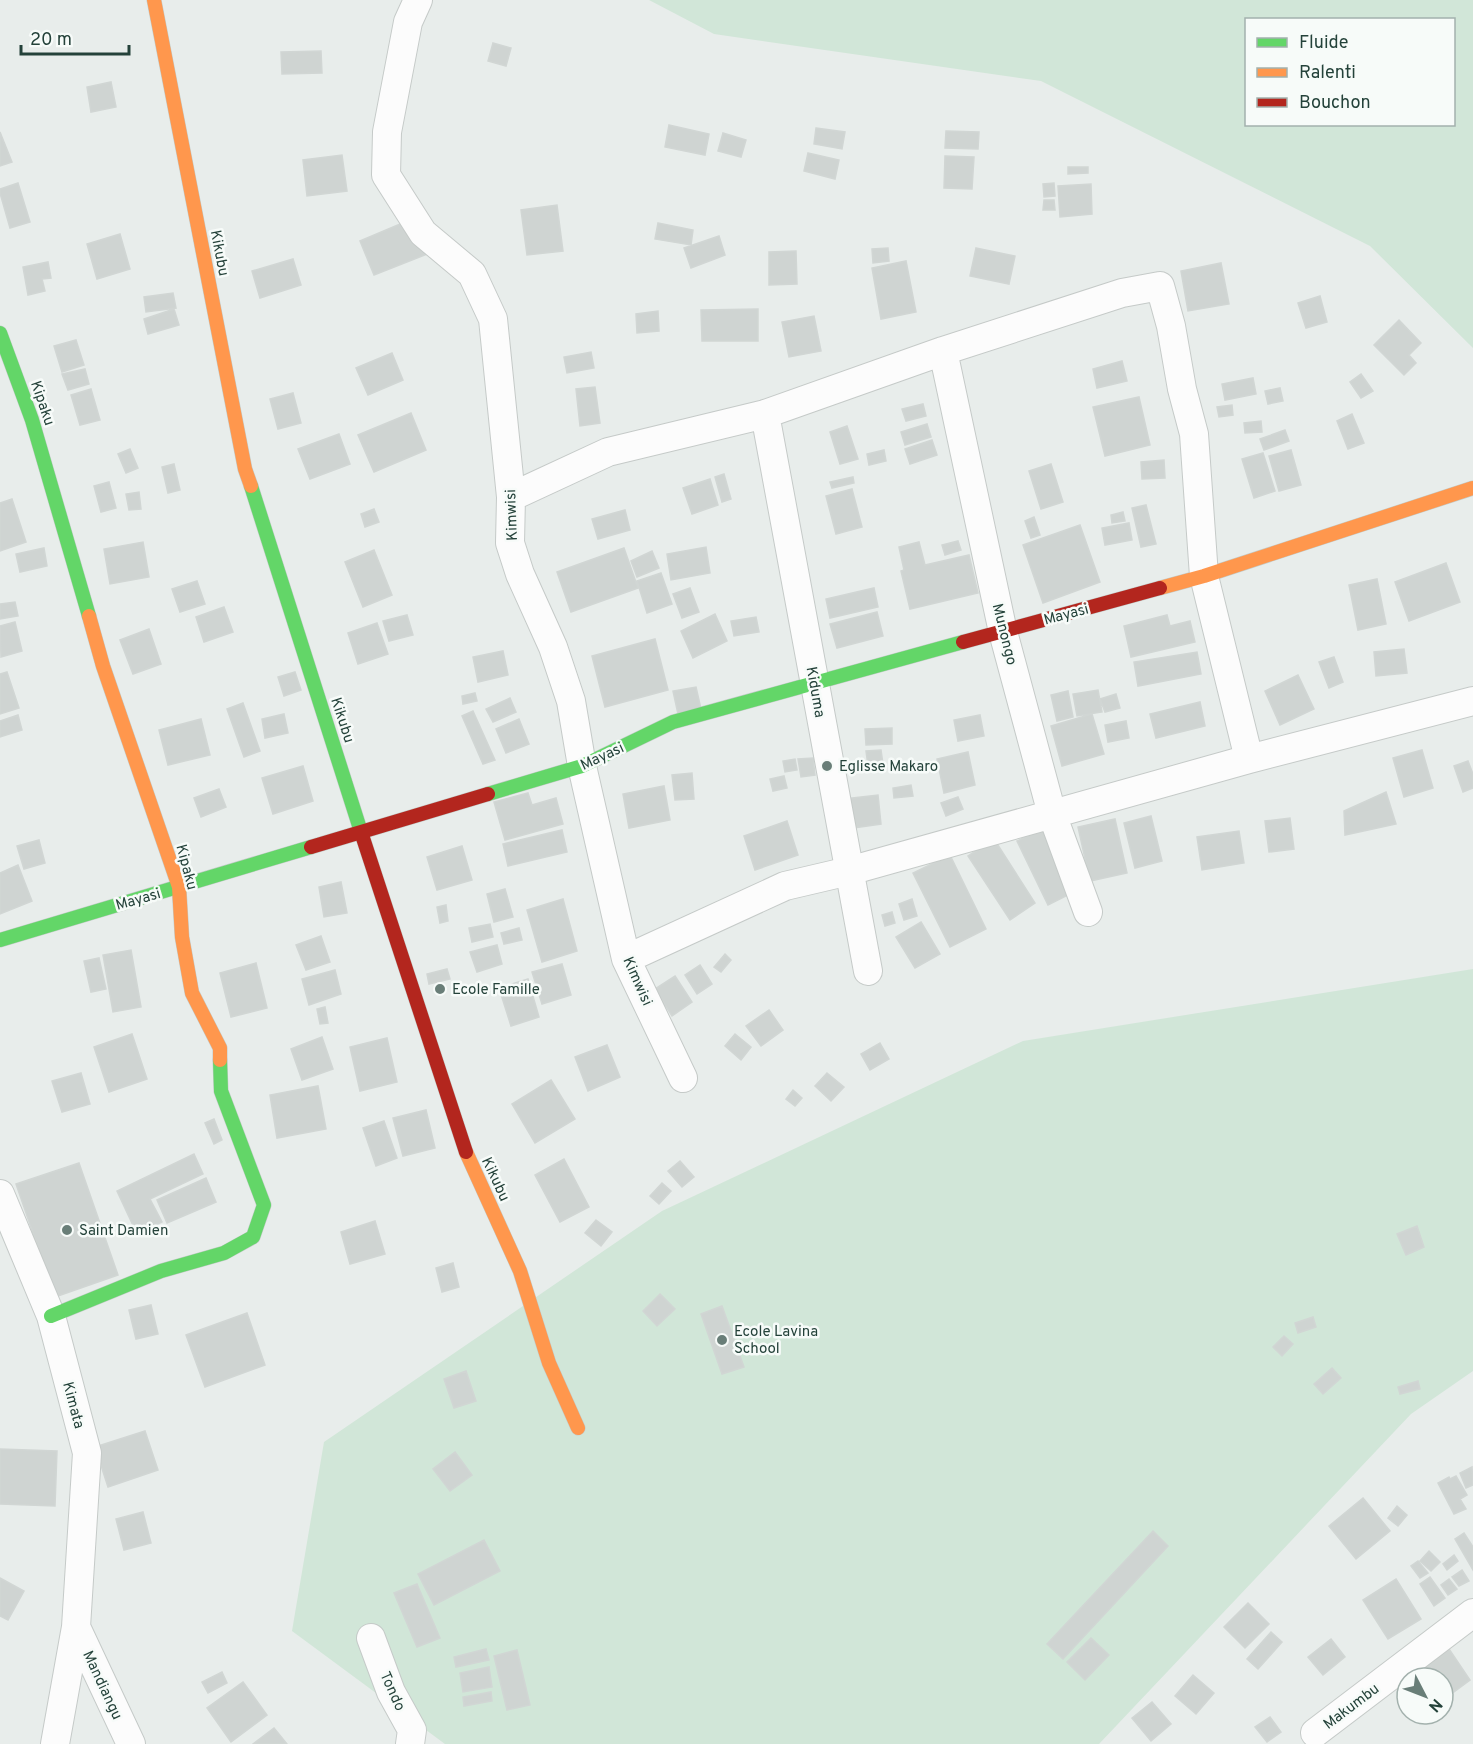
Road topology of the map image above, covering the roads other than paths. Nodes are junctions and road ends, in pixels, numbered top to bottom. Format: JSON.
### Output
{"nodes":[{"id":1,"x":154,"y":0,"type":"edge"},
{"id":2,"x":418,"y":0,"type":"edge"},
{"id":3,"x":0,"y":333,"type":"edge"},
{"id":4,"x":943,"y":351,"type":"junction"},
{"id":5,"x":765,"y":414,"type":"junction"},
{"id":6,"x":1473,"y":488,"type":"edge"},
{"id":7,"x":511,"y":497,"type":"junction"},
{"id":8,"x":1204,"y":576,"type":"junction"},
{"id":9,"x":1003,"y":632,"type":"junction"},
{"id":10,"x":815,"y":683,"type":"junction"},
{"id":11,"x":1473,"y":700,"type":"edge"},
{"id":12,"x":1250,"y":759,"type":"junction"},
{"id":13,"x":582,"y":766,"type":"junction"},
{"id":14,"x":1052,"y":814,"type":"junction"},
{"id":15,"x":361,"y":832,"type":"junction"},
{"id":16,"x":849,"y":871,"type":"junction"},
{"id":17,"x":179,"y":887,"type":"junction"},
{"id":18,"x":1088,"y":912,"type":"dead end"},
{"id":19,"x":0,"y":940,"type":"edge"},
{"id":20,"x":626,"y":959,"type":"junction"},
{"id":21,"x":868,"y":971,"type":"dead end"},
{"id":22,"x":683,"y":1078,"type":"dead end"},
{"id":23,"x":0,"y":1194,"type":"edge"},
{"id":24,"x":51,"y":1316,"type":"junction"},
{"id":25,"x":578,"y":1428,"type":"dead end"},
{"id":26,"x":1473,"y":1613,"type":"edge"},
{"id":27,"x":76,"y":1627,"type":"junction"},
{"id":28,"x":371,"y":1638,"type":"dead end"},
{"id":29,"x":1315,"y":1733,"type":"dead end"},
{"id":30,"x":55,"y":1744,"type":"edge"},
{"id":31,"x":131,"y":1744,"type":"edge"},
{"id":32,"x":410,"y":1744,"type":"edge"}],
"edges":[{"from":1,"to":15,"type":"street","name":"Kikubu"},
{"from":2,"to":7,"type":"street","name":"Kimwisi"},
{"from":3,"to":17,"type":"street","name":"Kipaku"},
{"from":4,"to":5,"type":"street"},
{"from":4,"to":8,"type":"street"},
{"from":4,"to":9,"type":"street","name":"Munongo"},
{"from":5,"to":7,"type":"street"},
{"from":5,"to":10,"type":"street","name":"Kiduma"},
{"from":6,"to":8,"type":"street","name":"Mayasi"},
{"from":7,"to":13,"type":"street","name":"Kimwisi"},
{"from":8,"to":9,"type":"street","name":"Mayasi"},
{"from":8,"to":12,"type":"street"},
{"from":9,"to":10,"type":"street","name":"Mayasi"},
{"from":9,"to":14,"type":"street","name":"Munongo"},
{"from":10,"to":13,"type":"street","name":"Mayasi"},
{"from":10,"to":16,"type":"street","name":"Kiduma"},
{"from":11,"to":12,"type":"street"},
{"from":12,"to":14,"type":"street"},
{"from":13,"to":15,"type":"street","name":"Mayasi"},
{"from":13,"to":20,"type":"street","name":"Kimwisi"},
{"from":14,"to":16,"type":"street"},
{"from":14,"to":18,"type":"street","name":"Munongo"},
{"from":15,"to":17,"type":"street","name":"Mayasi"},
{"from":15,"to":25,"type":"street","name":"Kikubu"},
{"from":16,"to":20,"type":"street"},
{"from":16,"to":21,"type":"street","name":"Kiduma"},
{"from":17,"to":19,"type":"street","name":"Mayasi"},
{"from":17,"to":24,"type":"street","name":"Kipaku"},
{"from":20,"to":22,"type":"street","name":"Kimwisi"},
{"from":23,"to":24,"type":"street","name":"Kimata"},
{"from":24,"to":27,"type":"street","name":"Kimata"},
{"from":26,"to":29,"type":"street","name":"Makumbu"},
{"from":27,"to":30,"type":"street","name":"Kimata"},
{"from":27,"to":31,"type":"street","name":"Mandiangu"},
{"from":28,"to":32,"type":"street","name":"Tondo"}]}
